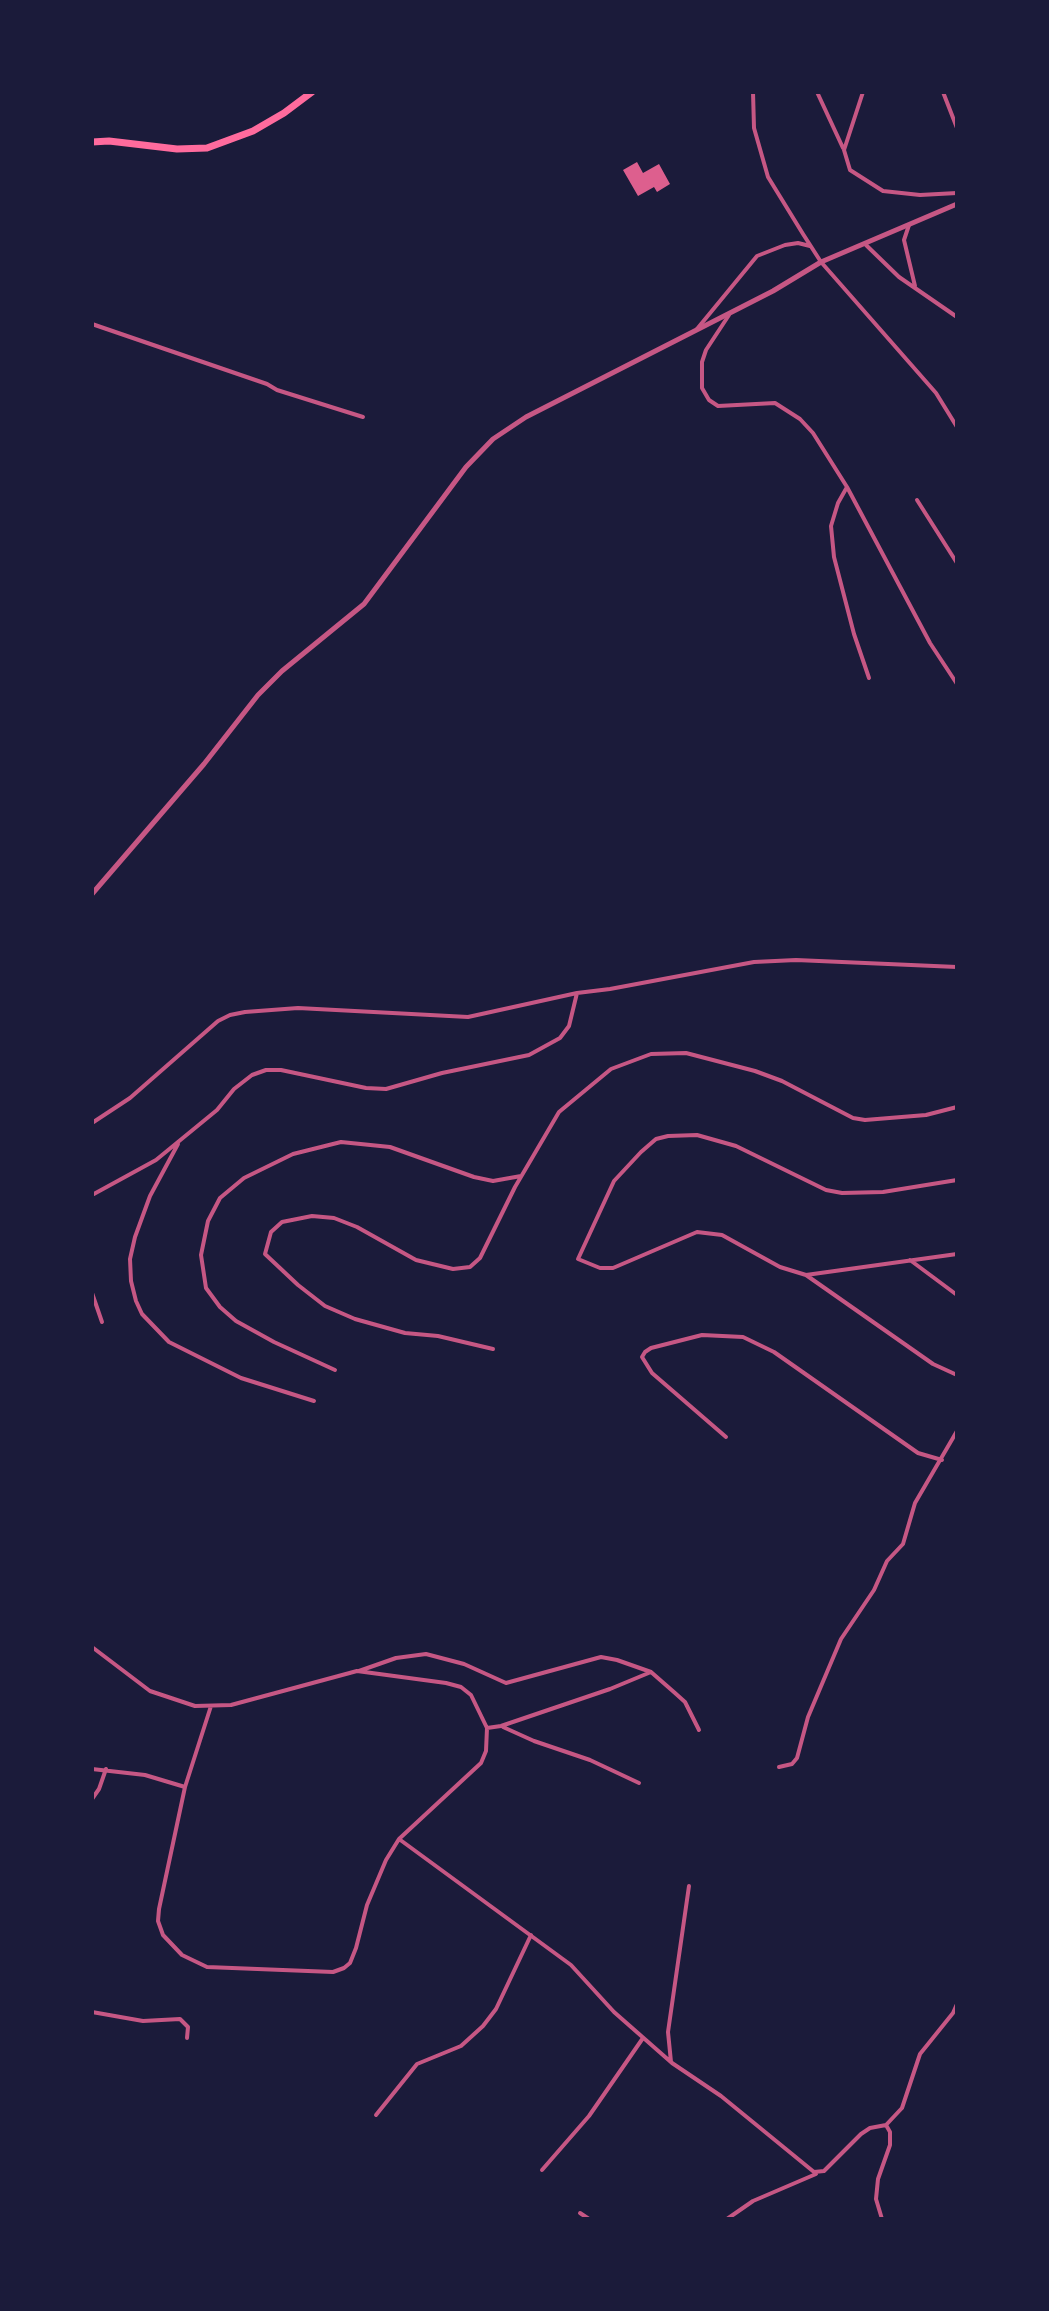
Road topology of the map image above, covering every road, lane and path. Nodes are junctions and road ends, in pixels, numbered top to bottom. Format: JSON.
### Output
{"nodes":[{"id":1,"x":312,"y":92,"type":"edge"},
{"id":2,"x":753,"y":92,"type":"edge"},
{"id":3,"x":817,"y":92,"type":"edge"},
{"id":4,"x":863,"y":92,"type":"edge"},
{"id":5,"x":943,"y":92,"type":"edge"},
{"id":6,"x":957,"y":128,"type":"edge"},
{"id":7,"x":92,"y":142,"type":"edge"},
{"id":8,"x":844,"y":150,"type":"junction"},
{"id":9,"x":957,"y":193,"type":"edge"},
{"id":10,"x":957,"y":204,"type":"edge"},
{"id":11,"x":909,"y":225,"type":"junction"},
{"id":12,"x":866,"y":245,"type":"junction"},
{"id":13,"x":812,"y":248,"type":"junction"},
{"id":14,"x":821,"y":262,"type":"junction"},
{"id":15,"x":915,"y":288,"type":"junction"},
{"id":16,"x":731,"y":312,"type":"junction"},
{"id":17,"x":957,"y":317,"type":"edge"},
{"id":18,"x":92,"y":324,"type":"edge"},
{"id":19,"x":697,"y":330,"type":"junction"},
{"id":20,"x":363,"y":417,"type":"dead end"},
{"id":21,"x":957,"y":427,"type":"edge"},
{"id":22,"x":847,"y":487,"type":"junction"},
{"id":23,"x":917,"y":500,"type":"dead end"},
{"id":24,"x":957,"y":563,"type":"edge"},
{"id":25,"x":869,"y":678,"type":"dead end"},
{"id":26,"x":957,"y":684,"type":"edge"},
{"id":27,"x":92,"y":894,"type":"edge"},
{"id":28,"x":957,"y":967,"type":"edge"},
{"id":29,"x":577,"y":993,"type":"junction"},
{"id":30,"x":957,"y":1107,"type":"edge"},
{"id":31,"x":92,"y":1123,"type":"edge"},
{"id":32,"x":179,"y":1142,"type":"junction"},
{"id":33,"x":521,"y":1176,"type":"junction"},
{"id":34,"x":957,"y":1180,"type":"edge"},
{"id":35,"x":92,"y":1195,"type":"edge"},
{"id":36,"x":957,"y":1254,"type":"edge"},
{"id":37,"x":910,"y":1260,"type":"junction"},
{"id":38,"x":806,"y":1275,"type":"junction"},
{"id":39,"x":92,"y":1293,"type":"edge"},
{"id":40,"x":957,"y":1295,"type":"edge"},
{"id":41,"x":102,"y":1322,"type":"dead end"},
{"id":42,"x":493,"y":1349,"type":"dead end"},
{"id":43,"x":335,"y":1370,"type":"dead end"},
{"id":44,"x":957,"y":1375,"type":"edge"},
{"id":45,"x":314,"y":1401,"type":"dead end"},
{"id":46,"x":957,"y":1431,"type":"edge"},
{"id":47,"x":726,"y":1437,"type":"dead end"},
{"id":48,"x":942,"y":1460,"type":"junction"},
{"id":49,"x":92,"y":1647,"type":"edge"},
{"id":50,"x":357,"y":1671,"type":"junction"},
{"id":51,"x":651,"y":1672,"type":"junction"},
{"id":52,"x":211,"y":1706,"type":"junction"},
{"id":53,"x":501,"y":1726,"type":"junction"},
{"id":54,"x":487,"y":1728,"type":"junction"},
{"id":55,"x":699,"y":1730,"type":"dead end"},
{"id":56,"x":779,"y":1767,"type":"dead end"},
{"id":57,"x":92,"y":1769,"type":"edge"},
{"id":58,"x":106,"y":1769,"type":"junction"},
{"id":59,"x":639,"y":1783,"type":"dead end"},
{"id":60,"x":185,"y":1787,"type":"junction"},
{"id":61,"x":92,"y":1799,"type":"edge"},
{"id":62,"x":399,"y":1839,"type":"junction"},
{"id":63,"x":689,"y":1886,"type":"dead end"},
{"id":64,"x":531,"y":1935,"type":"junction"},
{"id":65,"x":957,"y":2004,"type":"edge"},
{"id":66,"x":92,"y":2012,"type":"edge"},
{"id":67,"x":187,"y":2038,"type":"dead end"},
{"id":68,"x":643,"y":2038,"type":"junction"},
{"id":69,"x":672,"y":2063,"type":"junction"},
{"id":70,"x":376,"y":2115,"type":"dead end"},
{"id":71,"x":886,"y":2125,"type":"junction"},
{"id":72,"x":542,"y":2170,"type":"dead end"},
{"id":73,"x":818,"y":2173,"type":"junction"},
{"id":74,"x":580,"y":2213,"type":"dead end"},
{"id":75,"x":589,"y":2219,"type":"edge"},
{"id":76,"x":727,"y":2219,"type":"edge"},
{"id":77,"x":882,"y":2219,"type":"edge"}],
"edges":[{"from":1,"to":7,"type":"main road"},
{"from":2,"to":13,"type":"street"},
{"from":3,"to":8,"type":"street"},
{"from":4,"to":8,"type":"street"},
{"from":5,"to":6,"type":"street"},
{"from":8,"to":9,"type":"street"},
{"from":10,"to":11,"type":"street"},
{"from":11,"to":12,"type":"street"},
{"from":11,"to":15,"type":"street"},
{"from":12,"to":14,"type":"street"},
{"from":12,"to":15,"type":"street"},
{"from":13,"to":14,"type":"street"},
{"from":13,"to":19,"type":"street"},
{"from":14,"to":16,"type":"street"},
{"from":14,"to":21,"type":"street"},
{"from":15,"to":17,"type":"street"},
{"from":16,"to":19,"type":"street"},
{"from":16,"to":22,"type":"street"},
{"from":18,"to":20,"type":"street"},
{"from":19,"to":27,"type":"street"},
{"from":22,"to":25,"type":"street"},
{"from":22,"to":26,"type":"street"},
{"from":23,"to":24,"type":"street"},
{"from":28,"to":29,"type":"street"},
{"from":29,"to":31,"type":"street"},
{"from":29,"to":32,"type":"street"},
{"from":30,"to":33,"type":"street"},
{"from":32,"to":35,"type":"street"},
{"from":32,"to":45,"type":"street"},
{"from":33,"to":42,"type":"street"},
{"from":33,"to":43,"type":"street"},
{"from":34,"to":38,"type":"street"},
{"from":36,"to":37,"type":"street"},
{"from":37,"to":38,"type":"street"},
{"from":37,"to":40,"type":"street"},
{"from":38,"to":44,"type":"street"},
{"from":39,"to":41,"type":"street"},
{"from":46,"to":48,"type":"street"},
{"from":47,"to":48,"type":"street"},
{"from":48,"to":56,"type":"street"},
{"from":49,"to":52,"type":"street"},
{"from":50,"to":51,"type":"street"},
{"from":50,"to":52,"type":"street"},
{"from":50,"to":54,"type":"street"},
{"from":51,"to":53,"type":"street"},
{"from":51,"to":55,"type":"street"},
{"from":52,"to":60,"type":"street"},
{"from":53,"to":54,"type":"street"},
{"from":53,"to":59,"type":"street"},
{"from":54,"to":62,"type":"street"},
{"from":57,"to":58,"type":"street"},
{"from":58,"to":60,"type":"street"},
{"from":58,"to":61,"type":"street"},
{"from":60,"to":62,"type":"street"},
{"from":62,"to":64,"type":"street"},
{"from":63,"to":69,"type":"street"},
{"from":64,"to":68,"type":"street"},
{"from":64,"to":70,"type":"street"},
{"from":65,"to":71,"type":"street"},
{"from":66,"to":67,"type":"street"},
{"from":68,"to":69,"type":"street"},
{"from":68,"to":72,"type":"street"},
{"from":69,"to":73,"type":"street"},
{"from":71,"to":73,"type":"street"},
{"from":71,"to":77,"type":"street"},
{"from":73,"to":76,"type":"street"},
{"from":74,"to":75,"type":"street"}]}
